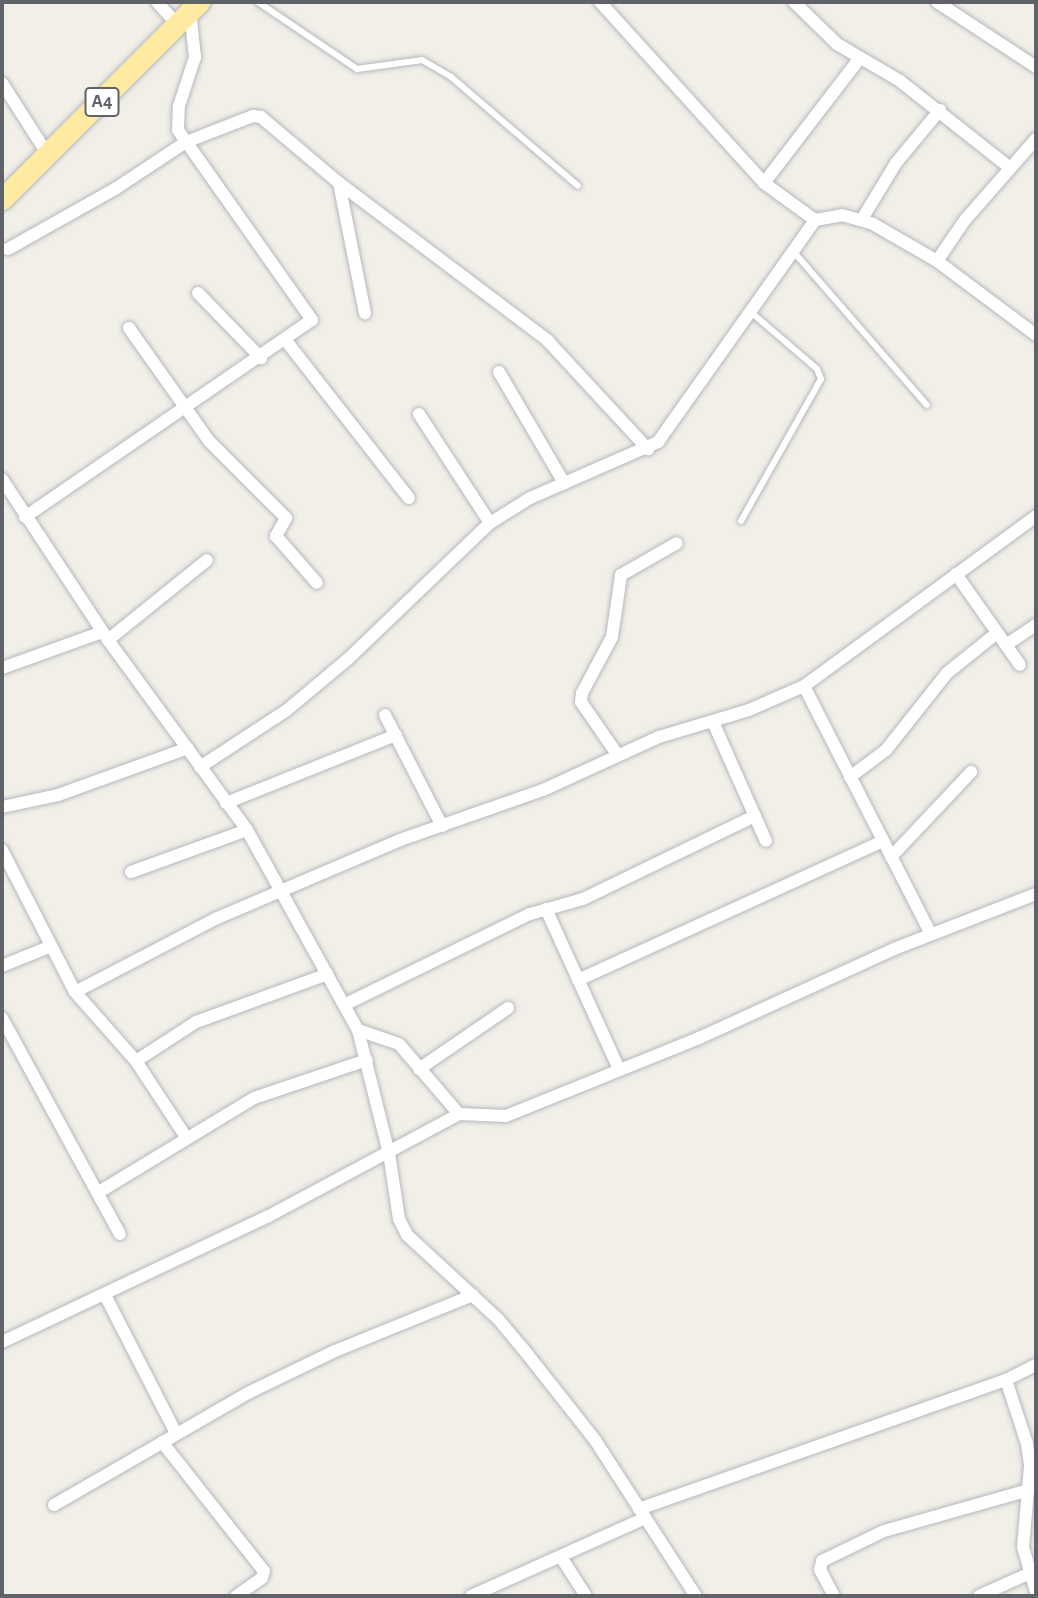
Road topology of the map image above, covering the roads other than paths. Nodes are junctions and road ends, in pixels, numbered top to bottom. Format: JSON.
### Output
{"nodes":[{"id":1,"x":158,"y":2,"type":"edge"},
{"id":2,"x":258,"y":2,"type":"edge"},
{"id":3,"x":600,"y":2,"type":"edge"},
{"id":4,"x":794,"y":2,"type":"edge"},
{"id":5,"x":937,"y":2,"type":"edge"},
{"id":6,"x":192,"y":8,"type":"edge"},
{"id":7,"x":859,"y":59,"type":"junction"},
{"id":8,"x":1036,"y":67,"type":"edge"},
{"id":9,"x":2,"y":83,"type":"edge"},
{"id":10,"x":940,"y":110,"type":"junction"},
{"id":11,"x":1036,"y":139,"type":"edge"},
{"id":12,"x":186,"y":142,"type":"junction"},
{"id":13,"x":48,"y":155,"type":"junction"},
{"id":14,"x":1010,"y":168,"type":"junction"},
{"id":15,"x":339,"y":183,"type":"junction"},
{"id":16,"x":764,"y":183,"type":"junction"},
{"id":17,"x":578,"y":186,"type":"dead end"},
{"id":18,"x":2,"y":199,"type":"edge"},
{"id":19,"x":862,"y":219,"type":"junction"},
{"id":20,"x":815,"y":220,"type":"junction"},
{"id":21,"x":8,"y":249,"type":"dead end"},
{"id":22,"x":793,"y":250,"type":"junction"},
{"id":23,"x":937,"y":261,"type":"junction"},
{"id":24,"x":198,"y":293,"type":"dead end"},
{"id":25,"x":751,"y":312,"type":"junction"},
{"id":26,"x":365,"y":313,"type":"dead end"},
{"id":27,"x":129,"y":328,"type":"dead end"},
{"id":28,"x":1036,"y":335,"type":"edge"},
{"id":29,"x":286,"y":342,"type":"junction"},
{"id":30,"x":261,"y":358,"type":"junction"},
{"id":31,"x":499,"y":372,"type":"dead end"},
{"id":32,"x":927,"y":405,"type":"dead end"},
{"id":33,"x":184,"y":410,"type":"junction"},
{"id":34,"x":419,"y":414,"type":"dead end"},
{"id":35,"x":648,"y":449,"type":"junction"},
{"id":36,"x":2,"y":479,"type":"edge"},
{"id":37,"x":564,"y":483,"type":"junction"},
{"id":38,"x":409,"y":498,"type":"dead end"},
{"id":39,"x":1036,"y":516,"type":"edge"},
{"id":40,"x":25,"y":517,"type":"junction"},
{"id":41,"x":741,"y":521,"type":"dead end"},
{"id":42,"x":490,"y":523,"type":"junction"},
{"id":43,"x":677,"y":543,"type":"dead end"},
{"id":44,"x":207,"y":560,"type":"dead end"},
{"id":45,"x":956,"y":574,"type":"junction"},
{"id":46,"x":317,"y":583,"type":"dead end"},
{"id":47,"x":1036,"y":625,"type":"edge"},
{"id":48,"x":997,"y":633,"type":"junction"},
{"id":49,"x":105,"y":636,"type":"junction"},
{"id":50,"x":1006,"y":645,"type":"junction"},
{"id":51,"x":1020,"y":665,"type":"dead end"},
{"id":52,"x":2,"y":668,"type":"edge"},
{"id":53,"x":804,"y":686,"type":"junction"},
{"id":54,"x":385,"y":715,"type":"dead end"},
{"id":55,"x":713,"y":722,"type":"junction"},
{"id":56,"x":396,"y":735,"type":"junction"},
{"id":57,"x":188,"y":748,"type":"junction"},
{"id":58,"x":617,"y":754,"type":"junction"},
{"id":59,"x":200,"y":767,"type":"junction"},
{"id":60,"x":971,"y":772,"type":"dead end"},
{"id":61,"x":850,"y":777,"type":"junction"},
{"id":62,"x":226,"y":803,"type":"junction"},
{"id":63,"x":2,"y":807,"type":"edge"},
{"id":64,"x":755,"y":816,"type":"junction"},
{"id":65,"x":442,"y":826,"type":"junction"},
{"id":66,"x":247,"y":830,"type":"junction"},
{"id":67,"x":766,"y":841,"type":"dead end"},
{"id":68,"x":883,"y":841,"type":"junction"},
{"id":69,"x":2,"y":850,"type":"edge"},
{"id":70,"x":891,"y":857,"type":"junction"},
{"id":71,"x":131,"y":872,"type":"dead end"},
{"id":72,"x":281,"y":891,"type":"junction"},
{"id":73,"x":1036,"y":894,"type":"edge"},
{"id":74,"x":546,"y":909,"type":"junction"},
{"id":75,"x":931,"y":934,"type":"junction"},
{"id":76,"x":49,"y":947,"type":"junction"},
{"id":77,"x":2,"y":966,"type":"edge"},
{"id":78,"x":328,"y":974,"type":"junction"},
{"id":79,"x":578,"y":980,"type":"junction"},
{"id":80,"x":75,"y":992,"type":"junction"},
{"id":81,"x":344,"y":1005,"type":"junction"},
{"id":82,"x":508,"y":1008,"type":"dead end"},
{"id":83,"x":2,"y":1018,"type":"edge"},
{"id":84,"x":358,"y":1030,"type":"junction"},
{"id":85,"x":367,"y":1060,"type":"junction"},
{"id":86,"x":136,"y":1061,"type":"junction"},
{"id":87,"x":419,"y":1069,"type":"junction"},
{"id":88,"x":619,"y":1069,"type":"junction"},
{"id":89,"x":459,"y":1114,"type":"junction"},
{"id":90,"x":186,"y":1137,"type":"junction"},
{"id":91,"x":389,"y":1153,"type":"junction"},
{"id":92,"x":99,"y":1192,"type":"junction"},
{"id":93,"x":120,"y":1234,"type":"dead end"},
{"id":94,"x":105,"y":1295,"type":"junction"},
{"id":95,"x":473,"y":1295,"type":"junction"},
{"id":96,"x":2,"y":1342,"type":"edge"},
{"id":97,"x":1036,"y":1366,"type":"edge"},
{"id":98,"x":1006,"y":1380,"type":"junction"},
{"id":99,"x":176,"y":1433,"type":"junction"},
{"id":100,"x":162,"y":1442,"type":"junction"},
{"id":101,"x":1028,"y":1489,"type":"junction"},
{"id":102,"x":54,"y":1505,"type":"dead end"},
{"id":103,"x":642,"y":1514,"type":"junction"},
{"id":104,"x":561,"y":1557,"type":"junction"},
{"id":105,"x":1028,"y":1574,"type":"junction"},
{"id":106,"x":1036,"y":1592,"type":"edge"},
{"id":107,"x":236,"y":1596,"type":"edge"},
{"id":108,"x":471,"y":1596,"type":"edge"},
{"id":109,"x":586,"y":1596,"type":"edge"},
{"id":110,"x":696,"y":1596,"type":"edge"},
{"id":111,"x":834,"y":1596,"type":"edge"},
{"id":112,"x":979,"y":1596,"type":"edge"}],
"edges":[{"from":1,"to":6,"type":"street"},
{"from":2,"to":17,"type":"lane"},
{"from":3,"to":16,"type":"street"},
{"from":4,"to":7,"type":"street"},
{"from":5,"to":8,"type":"street"},
{"from":6,"to":12,"type":"street"},
{"from":6,"to":13,"type":"highway","number":"A4"},
{"from":7,"to":10,"type":"street"},
{"from":7,"to":16,"type":"street"},
{"from":9,"to":13,"type":"street"},
{"from":10,"to":14,"type":"street"},
{"from":10,"to":19,"type":"street"},
{"from":11,"to":14,"type":"street"},
{"from":12,"to":15,"type":"street"},
{"from":12,"to":21,"type":"street"},
{"from":12,"to":29,"type":"street"},
{"from":13,"to":18,"type":"highway","number":"A4"},
{"from":14,"to":23,"type":"street"},
{"from":15,"to":26,"type":"street"},
{"from":15,"to":35,"type":"street"},
{"from":16,"to":20,"type":"street"},
{"from":19,"to":20,"type":"street"},
{"from":19,"to":23,"type":"street"},
{"from":20,"to":22,"type":"street"},
{"from":22,"to":25,"type":"street"},
{"from":22,"to":32,"type":"lane"},
{"from":23,"to":28,"type":"street"},
{"from":24,"to":30,"type":"street"},
{"from":25,"to":35,"type":"street"},
{"from":25,"to":41,"type":"lane"},
{"from":27,"to":33,"type":"street"},
{"from":29,"to":30,"type":"street"},
{"from":29,"to":38,"type":"street"},
{"from":30,"to":33,"type":"street"},
{"from":31,"to":37,"type":"street"},
{"from":33,"to":40,"type":"street"},
{"from":33,"to":46,"type":"street"},
{"from":34,"to":42,"type":"street"},
{"from":35,"to":37,"type":"street"},
{"from":36,"to":40,"type":"street"},
{"from":37,"to":42,"type":"street"},
{"from":39,"to":45,"type":"street"},
{"from":40,"to":49,"type":"street"},
{"from":42,"to":59,"type":"street"},
{"from":43,"to":58,"type":"street"},
{"from":44,"to":49,"type":"street"},
{"from":45,"to":48,"type":"street"},
{"from":45,"to":53,"type":"street"},
{"from":47,"to":50,"type":"street"},
{"from":48,"to":50,"type":"street"},
{"from":48,"to":61,"type":"street"},
{"from":49,"to":52,"type":"street"},
{"from":49,"to":57,"type":"street"},
{"from":50,"to":51,"type":"street"},
{"from":53,"to":55,"type":"street"},
{"from":53,"to":61,"type":"street"},
{"from":54,"to":56,"type":"street"},
{"from":55,"to":58,"type":"street"},
{"from":55,"to":64,"type":"street"},
{"from":56,"to":62,"type":"street"},
{"from":56,"to":65,"type":"street"},
{"from":57,"to":59,"type":"street"},
{"from":57,"to":63,"type":"street"},
{"from":58,"to":65,"type":"street"},
{"from":59,"to":62,"type":"street"},
{"from":60,"to":70,"type":"street"},
{"from":61,"to":68,"type":"street"},
{"from":62,"to":66,"type":"street"},
{"from":64,"to":67,"type":"street"},
{"from":64,"to":74,"type":"street"},
{"from":65,"to":72,"type":"street"},
{"from":66,"to":71,"type":"street"},
{"from":66,"to":72,"type":"street"},
{"from":68,"to":70,"type":"street"},
{"from":68,"to":79,"type":"street"},
{"from":69,"to":76,"type":"street"},
{"from":70,"to":75,"type":"street"},
{"from":72,"to":78,"type":"street"},
{"from":72,"to":80,"type":"street"},
{"from":73,"to":75,"type":"street"},
{"from":74,"to":79,"type":"street"},
{"from":74,"to":81,"type":"street"},
{"from":75,"to":88,"type":"street"},
{"from":76,"to":77,"type":"street"},
{"from":76,"to":80,"type":"street"},
{"from":78,"to":81,"type":"street"},
{"from":78,"to":86,"type":"street"},
{"from":79,"to":88,"type":"street"},
{"from":80,"to":86,"type":"street"},
{"from":81,"to":84,"type":"street"},
{"from":82,"to":87,"type":"street"},
{"from":83,"to":92,"type":"street"},
{"from":84,"to":85,"type":"street"},
{"from":84,"to":87,"type":"street"},
{"from":85,"to":90,"type":"street"},
{"from":85,"to":91,"type":"street"},
{"from":86,"to":90,"type":"street"},
{"from":87,"to":89,"type":"street"},
{"from":88,"to":89,"type":"street"},
{"from":89,"to":91,"type":"street"},
{"from":90,"to":92,"type":"street"},
{"from":91,"to":94,"type":"street"},
{"from":91,"to":95,"type":"street"},
{"from":92,"to":93,"type":"street"},
{"from":94,"to":96,"type":"street"},
{"from":94,"to":99,"type":"street"},
{"from":95,"to":99,"type":"street"},
{"from":95,"to":103,"type":"street"},
{"from":97,"to":98,"type":"street"},
{"from":98,"to":101,"type":"street"},
{"from":98,"to":103,"type":"street"},
{"from":99,"to":100,"type":"street"},
{"from":100,"to":102,"type":"street"},
{"from":100,"to":107,"type":"street"},
{"from":101,"to":105,"type":"street"},
{"from":101,"to":111,"type":"street"},
{"from":103,"to":104,"type":"street"},
{"from":103,"to":110,"type":"street"},
{"from":104,"to":108,"type":"street"},
{"from":104,"to":109,"type":"street"},
{"from":105,"to":106,"type":"street"},
{"from":105,"to":112,"type":"street"}]}
